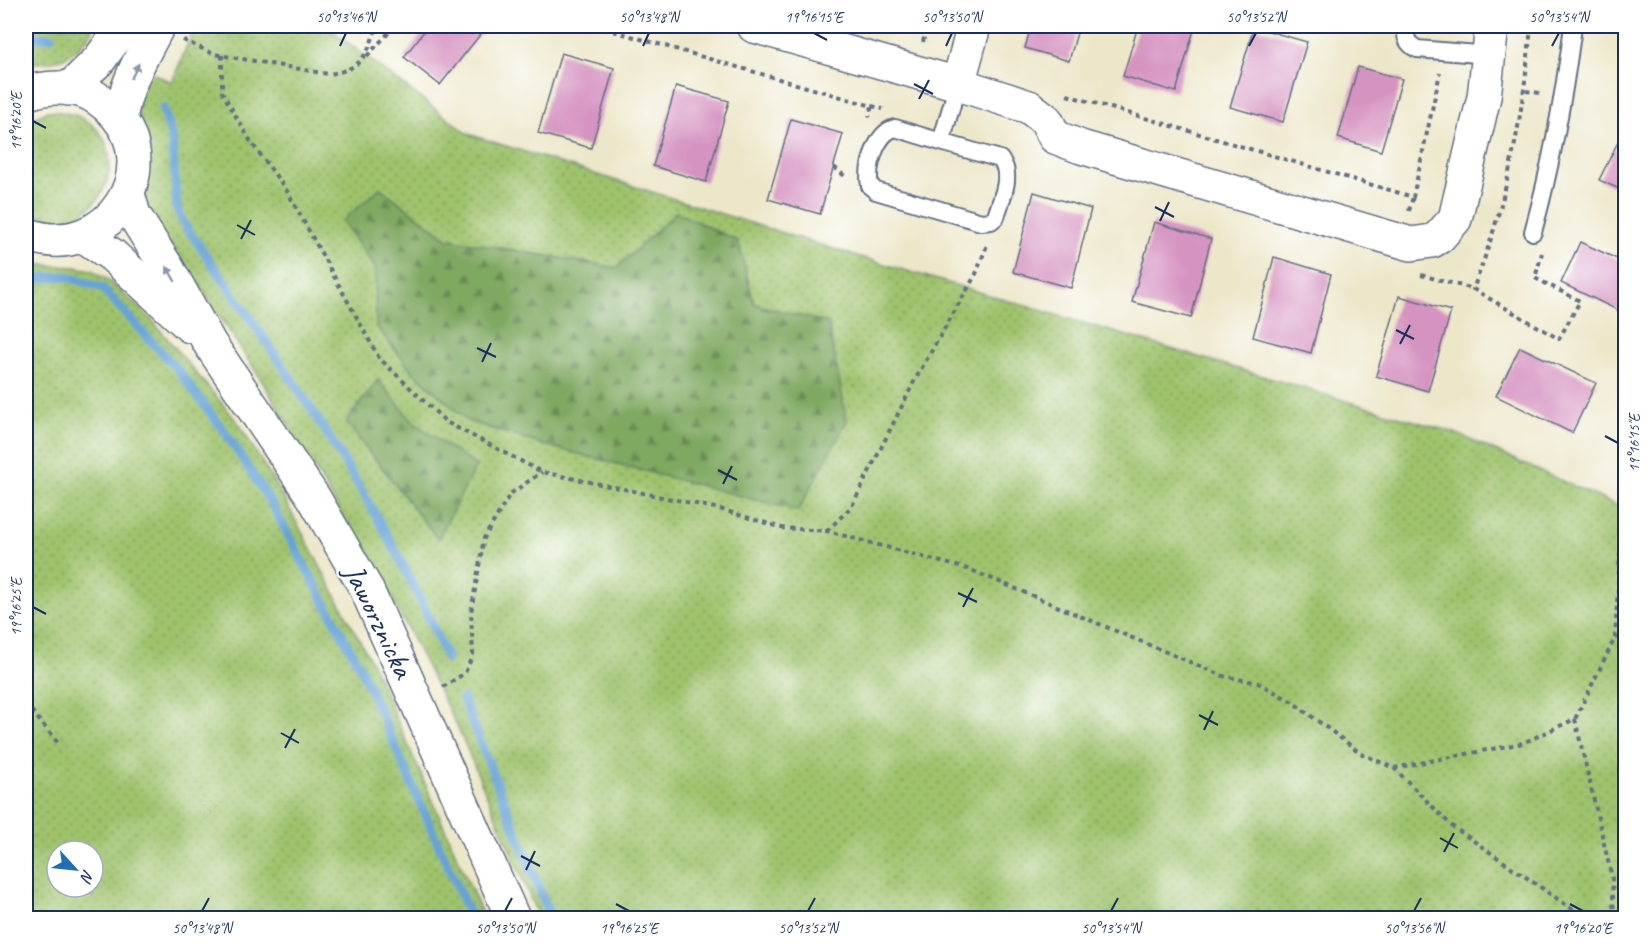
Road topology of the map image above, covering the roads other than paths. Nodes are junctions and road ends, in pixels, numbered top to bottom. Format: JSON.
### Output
{"nodes":[{"id":1,"x":124,"y":26,"type":"edge"},
{"id":2,"x":754,"y":26,"type":"edge"},
{"id":3,"x":974,"y":26,"type":"edge"},
{"id":4,"x":1406,"y":26,"type":"edge"},
{"id":5,"x":1573,"y":26,"type":"edge"},
{"id":6,"x":170,"y":32,"type":"edge"},
{"id":7,"x":1491,"y":40,"type":"edge"},
{"id":8,"x":958,"y":84,"type":"junction"},
{"id":9,"x":69,"y":88,"type":"junction"},
{"id":10,"x":26,"y":92,"type":"edge"},
{"id":11,"x":120,"y":120,"type":"junction"},
{"id":12,"x":941,"y":142,"type":"junction"},
{"id":13,"x":128,"y":194,"type":"junction"},
{"id":14,"x":1533,"y":232,"type":"dead end"},
{"id":15,"x":26,"y":234,"type":"edge"},
{"id":16,"x":84,"y":236,"type":"junction"},
{"id":17,"x":210,"y":344,"type":"junction"},
{"id":18,"x":513,"y":918,"type":"edge"}],
"edges":[{"from":1,"to":9,"type":"street"},
{"from":2,"to":8,"type":"street"},
{"from":3,"to":8,"type":"street"},
{"from":4,"to":7,"type":"lane"},
{"from":5,"to":14,"type":"lane"},
{"from":11,"to":6,"type":"street","one_way":true},
{"from":7,"to":8,"type":"street"},
{"from":8,"to":12,"type":"lane"},
{"from":9,"to":10,"type":"street"},
{"from":9,"to":11,"type":"street"},
{"from":11,"to":13,"type":"street"},
{"from":12,"to":12,"type":"lane"},
{"from":13,"to":16,"type":"street"},
{"from":17,"to":13,"type":"street","name":"Jaworznicka","one_way":true},
{"from":15,"to":16,"type":"street"},
{"from":16,"to":17,"type":"street","name":"Jaworznicka"},
{"from":17,"to":18,"type":"street","name":"Jaworznicka"}]}
